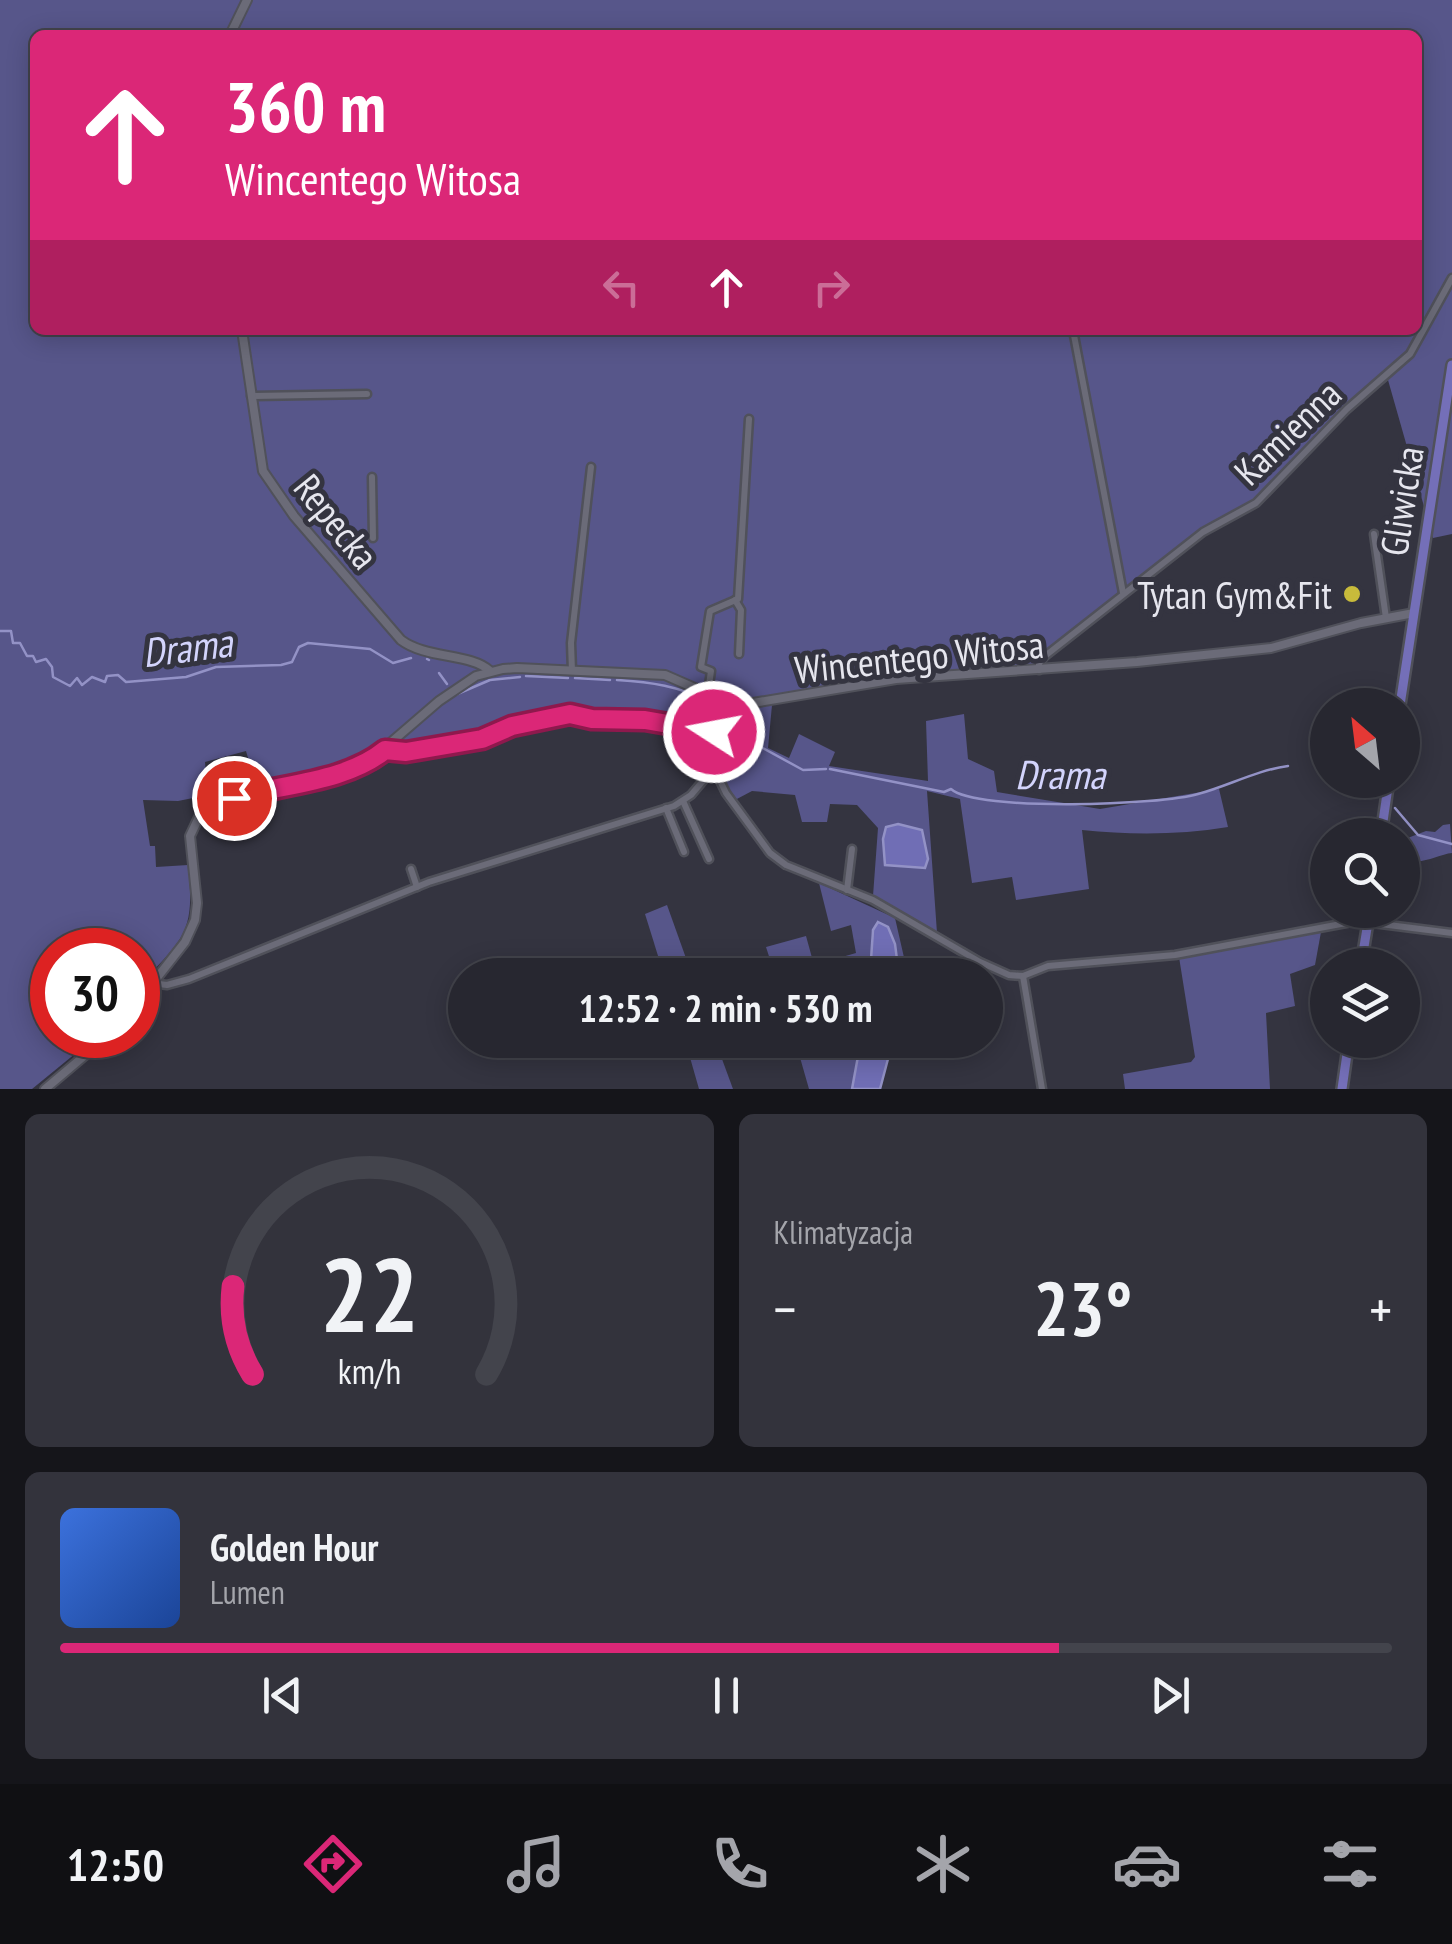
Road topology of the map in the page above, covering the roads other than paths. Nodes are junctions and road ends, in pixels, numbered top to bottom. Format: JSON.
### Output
{"nodes":[{"id":1,"x":247,"y":0,"type":"edge"},
{"id":2,"x":232,"y":30,"type":"edge"},
{"id":3,"x":1452,"y":278,"type":"edge"},
{"id":4,"x":1422,"y":332,"type":"edge"},
{"id":5,"x":243,"y":335,"type":"edge"},
{"id":6,"x":1074,"y":335,"type":"edge"},
{"id":7,"x":1420,"y":335,"type":"edge"},
{"id":8,"x":1452,"y":365,"type":"edge"},
{"id":9,"x":367,"y":394,"type":"dead end"},
{"id":10,"x":250,"y":396,"type":"junction"},
{"id":11,"x":750,"y":419,"type":"dead end"},
{"id":12,"x":591,"y":467,"type":"dead end"},
{"id":13,"x":372,"y":477,"type":"dead end"},
{"id":14,"x":1374,"y":534,"type":"dead end"},
{"id":15,"x":373,"y":538,"type":"dead end"},
{"id":16,"x":1123,"y":593,"type":"junction"},
{"id":17,"x":735,"y":600,"type":"junction"},
{"id":18,"x":1414,"y":612,"type":"junction"},
{"id":19,"x":1386,"y":618,"type":"junction"},
{"id":20,"x":739,"y":654,"type":"dead end"},
{"id":21,"x":1039,"y":670,"type":"junction"},
{"id":22,"x":490,"y":671,"type":"junction"},
{"id":23,"x":572,"y":671,"type":"junction"},
{"id":24,"x":1403,"y":688,"type":"edge"},
{"id":25,"x":708,"y":692,"type":"junction"},
{"id":26,"x":722,"y":700,"type":"junction"},
{"id":27,"x":714,"y":732,"type":"junction"},
{"id":28,"x":385,"y":750,"type":"junction"},
{"id":29,"x":713,"y":769,"type":"junction"},
{"id":30,"x":683,"y":801,"type":"junction"},
{"id":31,"x":666,"y":808,"type":"junction"},
{"id":32,"x":852,"y":849,"type":"dead end"},
{"id":33,"x":684,"y":852,"type":"dead end"},
{"id":34,"x":709,"y":859,"type":"dead end"},
{"id":35,"x":411,"y":869,"type":"dead end"},
{"id":36,"x":416,"y":887,"type":"junction"},
{"id":37,"x":848,"y":890,"type":"junction"},
{"id":38,"x":1420,"y":926,"type":"edge"},
{"id":39,"x":1310,"y":927,"type":"edge"},
{"id":40,"x":1452,"y":933,"type":"edge"},
{"id":41,"x":160,"y":972,"type":"edge"},
{"id":42,"x":1024,"y":976,"type":"junction"},
{"id":43,"x":160,"y":986,"type":"edge"},
{"id":44,"x":82,"y":1058,"type":"edge"},
{"id":45,"x":1346,"y":1058,"type":"edge"},
{"id":46,"x":45,"y":1089,"type":"edge"},
{"id":47,"x":1042,"y":1089,"type":"edge"},
{"id":48,"x":1342,"y":1089,"type":"edge"}],
"edges":[{"from":1,"to":2,"type":"street"},
{"from":3,"to":4,"type":"street","name":"Kamienna"},
{"from":5,"to":10,"type":"street","name":"Repecka"},
{"from":6,"to":16,"type":"street"},
{"from":7,"to":16,"type":"street","name":"Kamienna"},
{"from":8,"to":18,"type":"main road","name":"Gliwicka"},
{"from":9,"to":10,"type":"street"},
{"from":10,"to":22,"type":"street","name":"Repecka"},
{"from":11,"to":17,"type":"street"},
{"from":12,"to":23,"type":"street"},
{"from":13,"to":15,"type":"street"},
{"from":14,"to":19,"type":"street"},
{"from":16,"to":21,"type":"street","name":"Kamienna"},
{"from":17,"to":20,"type":"street"},
{"from":17,"to":25,"type":"street"},
{"from":18,"to":19,"type":"street","name":"Wincentego Witosa"},
{"from":18,"to":24,"type":"main road","name":"Gliwicka"},
{"from":19,"to":21,"type":"street","name":"Wincentego Witosa"},
{"from":21,"to":26,"type":"street","name":"Wincentego Witosa"},
{"from":22,"to":23,"type":"street"},
{"from":22,"to":28,"type":"street"},
{"from":23,"to":25,"type":"street"},
{"from":25,"to":26,"type":"street"},
{"from":26,"to":27,"type":"street"},
{"from":27,"to":28,"type":"street"},
{"from":27,"to":29,"type":"street"},
{"from":28,"to":41,"type":"street"},
{"from":29,"to":30,"type":"street"},
{"from":29,"to":37,"type":"street"},
{"from":30,"to":31,"type":"street"},
{"from":30,"to":34,"type":"street"},
{"from":31,"to":33,"type":"street"},
{"from":31,"to":36,"type":"street"},
{"from":32,"to":37,"type":"street"},
{"from":35,"to":36,"type":"street"},
{"from":36,"to":43,"type":"street"},
{"from":37,"to":42,"type":"street"},
{"from":38,"to":40,"type":"street"},
{"from":39,"to":42,"type":"street"},
{"from":42,"to":47,"type":"street"},
{"from":44,"to":46,"type":"street"},
{"from":45,"to":48,"type":"main road"}]}
